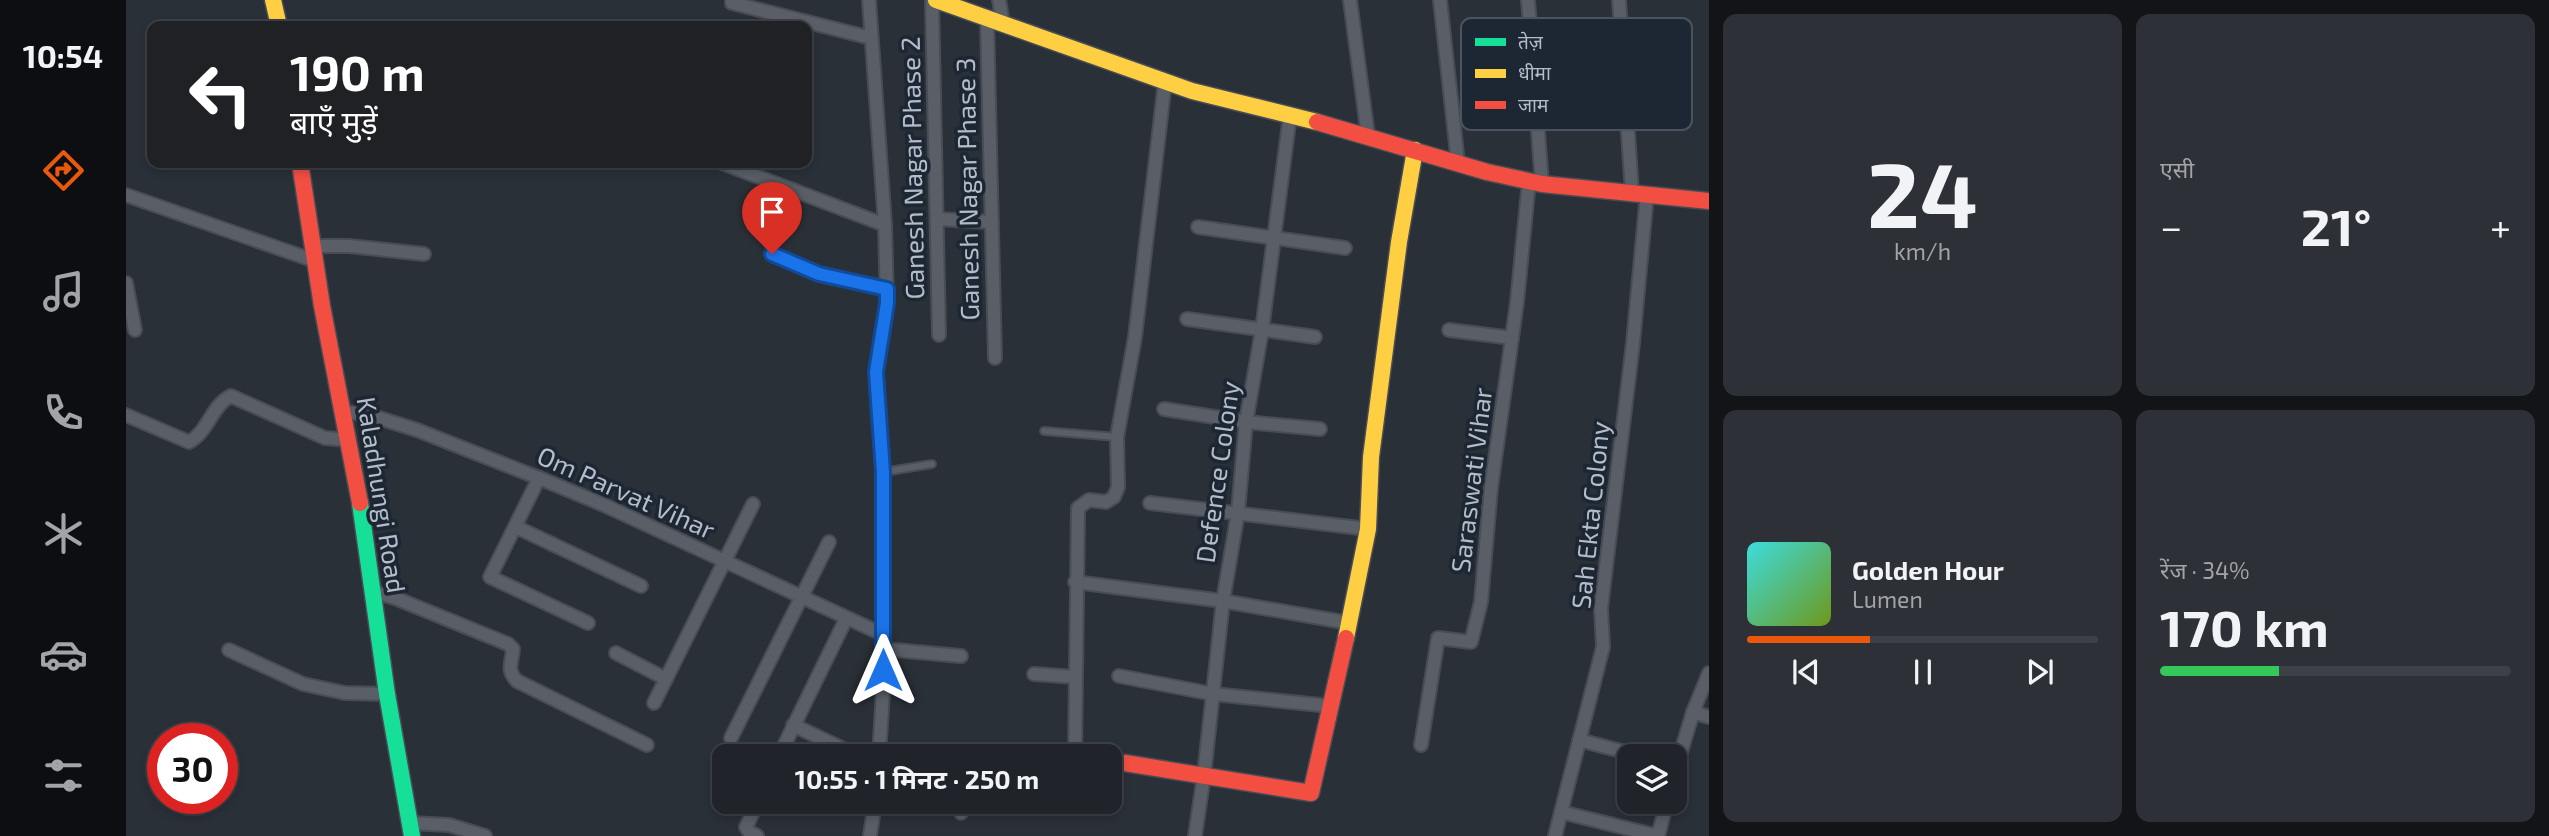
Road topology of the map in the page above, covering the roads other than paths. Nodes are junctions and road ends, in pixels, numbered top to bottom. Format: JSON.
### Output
{"nodes":[{"id":1,"x":274,"y":0,"type":"edge"},
{"id":2,"x":732,"y":0,"type":"edge"},
{"id":3,"x":869,"y":0,"type":"edge"},
{"id":4,"x":934,"y":0,"type":"edge"},
{"id":5,"x":999,"y":0,"type":"edge"},
{"id":6,"x":1350,"y":0,"type":"edge"},
{"id":7,"x":1440,"y":0,"type":"edge"},
{"id":8,"x":1528,"y":0,"type":"edge"},
{"id":9,"x":1619,"y":0,"type":"edge"},
{"id":10,"x":1529,"y":18,"type":"edge"},
{"id":11,"x":1621,"y":18,"type":"edge"},
{"id":12,"x":987,"y":19,"type":"junction"},
{"id":13,"x":282,"y":21,"type":"edge"},
{"id":14,"x":805,"y":21,"type":"edge"},
{"id":15,"x":812,"y":23,"type":"edge"},
{"id":16,"x":1003,"y":24,"type":"junction"},
{"id":17,"x":871,"y":37,"type":"junction"},
{"id":18,"x":1165,"y":82,"type":"junction"},
{"id":19,"x":1290,"y":115,"type":"junction"},
{"id":20,"x":1533,"y":130,"type":"edge"},
{"id":21,"x":1632,"y":130,"type":"edge"},
{"id":22,"x":1368,"y":136,"type":"junction"},
{"id":23,"x":1415,"y":150,"type":"junction"},
{"id":24,"x":1458,"y":163,"type":"junction"},
{"id":25,"x":301,"y":168,"type":"edge"},
{"id":26,"x":733,"y":168,"type":"edge"},
{"id":27,"x":1535,"y":182,"type":"junction"},
{"id":28,"x":1639,"y":193,"type":"junction"},
{"id":29,"x":126,"y":195,"type":"edge"},
{"id":30,"x":1709,"y":201,"type":"edge"},
{"id":31,"x":937,"y":219,"type":"junction"},
{"id":32,"x":992,"y":222,"type":"junction"},
{"id":33,"x":886,"y":225,"type":"junction"},
{"id":34,"x":1198,"y":227,"type":"dead end"},
{"id":35,"x":1273,"y":238,"type":"junction"},
{"id":36,"x":1345,"y":248,"type":"dead end"},
{"id":37,"x":314,"y":253,"type":"junction"},
{"id":38,"x":424,"y":254,"type":"dead end"},
{"id":39,"x":772,"y":254,"type":"dead end"},
{"id":40,"x":126,"y":283,"type":"edge"},
{"id":41,"x":887,"y":289,"type":"junction"},
{"id":42,"x":1187,"y":319,"type":"dead end"},
{"id":43,"x":135,"y":330,"type":"dead end"},
{"id":44,"x":1262,"y":330,"type":"junction"},
{"id":45,"x":1449,"y":330,"type":"dead end"},
{"id":46,"x":939,"y":335,"type":"dead end"},
{"id":47,"x":1315,"y":337,"type":"dead end"},
{"id":48,"x":1512,"y":338,"type":"junction"},
{"id":49,"x":995,"y":358,"type":"dead end"},
{"id":50,"x":1164,"y":409,"type":"dead end"},
{"id":51,"x":343,"y":412,"type":"junction"},
{"id":52,"x":126,"y":415,"type":"edge"},
{"id":53,"x":1246,"y":422,"type":"junction"},
{"id":54,"x":1320,"y":429,"type":"dead end"},
{"id":55,"x":1044,"y":431,"type":"dead end"},
{"id":56,"x":1117,"y":437,"type":"junction"},
{"id":57,"x":349,"y":440,"type":"junction"},
{"id":58,"x":932,"y":464,"type":"dead end"},
{"id":59,"x":883,"y":472,"type":"junction"},
{"id":60,"x":539,"y":478,"type":"junction"},
{"id":61,"x":1150,"y":503,"type":"dead end"},
{"id":62,"x":753,"y":504,"type":"dead end"},
{"id":63,"x":1238,"y":513,"type":"junction"},
{"id":64,"x":516,"y":527,"type":"junction"},
{"id":65,"x":1368,"y":529,"type":"junction"},
{"id":66,"x":829,"y":542,"type":"dead end"},
{"id":67,"x":723,"y":561,"type":"junction"},
{"id":68,"x":1075,"y":582,"type":"junction"},
{"id":69,"x":641,"y":586,"type":"dead end"},
{"id":70,"x":372,"y":591,"type":"junction"},
{"id":71,"x":802,"y":597,"type":"junction"},
{"id":72,"x":1223,"y":601,"type":"junction"},
{"id":73,"x":846,"y":619,"type":"junction"},
{"id":74,"x":588,"y":623,"type":"dead end"},
{"id":75,"x":1349,"y":623,"type":"junction"},
{"id":76,"x":884,"y":635,"type":"junction"},
{"id":77,"x":883,"y":649,"type":"junction"},
{"id":78,"x":229,"y":650,"type":"dead end"},
{"id":79,"x":616,"y":653,"type":"dead end"},
{"id":80,"x":961,"y":656,"type":"dead end"},
{"id":81,"x":1709,"y":673,"type":"edge"},
{"id":82,"x":1034,"y":674,"type":"dead end"},
{"id":83,"x":1119,"y":676,"type":"dead end"},
{"id":84,"x":1074,"y":677,"type":"junction"},
{"id":85,"x":666,"y":679,"type":"junction"},
{"id":86,"x":387,"y":694,"type":"junction"},
{"id":87,"x":1213,"y":694,"type":"junction"},
{"id":88,"x":654,"y":703,"type":"dead end"},
{"id":89,"x":1329,"y":706,"type":"junction"},
{"id":90,"x":1693,"y":712,"type":"junction"},
{"id":91,"x":1709,"y":717,"type":"edge"},
{"id":92,"x":793,"y":725,"type":"junction"},
{"id":93,"x":732,"y":738,"type":"dead end"},
{"id":94,"x":1579,"y":740,"type":"junction"},
{"id":95,"x":784,"y":744,"type":"edge"},
{"id":96,"x":833,"y":744,"type":"edge"},
{"id":97,"x":880,"y":744,"type":"edge"},
{"id":98,"x":1074,"y":744,"type":"edge"},
{"id":99,"x":1683,"y":744,"type":"edge"},
{"id":100,"x":648,"y":745,"type":"dead end"},
{"id":101,"x":1421,"y":745,"type":"dead end"},
{"id":102,"x":1617,"y":750,"type":"edge"},
{"id":103,"x":1125,"y":763,"type":"dead end"},
{"id":104,"x":1204,"y":775,"type":"junction"},
{"id":105,"x":1561,"y":812,"type":"junction"},
{"id":106,"x":752,"y":814,"type":"edge"},
{"id":107,"x":873,"y":814,"type":"edge"},
{"id":108,"x":1664,"y":814,"type":"edge"},
{"id":109,"x":411,"y":829,"type":"edge"},
{"id":110,"x":485,"y":836,"type":"edge"},
{"id":111,"x":757,"y":836,"type":"edge"},
{"id":112,"x":870,"y":836,"type":"edge"},
{"id":113,"x":1195,"y":836,"type":"edge"},
{"id":114,"x":1555,"y":836,"type":"edge"},
{"id":115,"x":1658,"y":836,"type":"edge"}],
"edges":[{"from":1,"to":13,"type":"street"},
{"from":2,"to":14,"type":"street"},
{"from":3,"to":17,"type":"street"},
{"from":4,"to":12,"type":"street"},
{"from":4,"to":31,"type":"street","name":"Ganesh Nagar Phase 2"},
{"from":5,"to":16,"type":"street"},
{"from":6,"to":22,"type":"street"},
{"from":7,"to":24,"type":"street"},
{"from":8,"to":10,"type":"street","name":"Saraswati Vihar"},
{"from":9,"to":11,"type":"street","name":"Sah Ekta Colony"},
{"from":12,"to":16,"type":"street"},
{"from":12,"to":32,"type":"street","name":"Ganesh Nagar Phase 3"},
{"from":15,"to":17,"type":"street"},
{"from":16,"to":18,"type":"street"},
{"from":17,"to":33,"type":"street"},
{"from":18,"to":19,"type":"street"},
{"from":18,"to":56,"type":"street"},
{"from":19,"to":22,"type":"street"},
{"from":19,"to":35,"type":"street","name":"Defence Colony"},
{"from":20,"to":27,"type":"street","name":"Saraswati Vihar"},
{"from":21,"to":28,"type":"street","name":"Sah Ekta Colony"},
{"from":22,"to":23,"type":"street"},
{"from":23,"to":24,"type":"street"},
{"from":23,"to":65,"type":"street"},
{"from":24,"to":27,"type":"street"},
{"from":25,"to":37,"type":"street","name":"Kaladhungi Road"},
{"from":26,"to":33,"type":"street"},
{"from":27,"to":28,"type":"street"},
{"from":27,"to":48,"type":"street","name":"Saraswati Vihar"},
{"from":28,"to":30,"type":"street"},
{"from":28,"to":94,"type":"street","name":"Sah Ekta Colony"},
{"from":29,"to":37,"type":"street"},
{"from":31,"to":32,"type":"street"},
{"from":31,"to":46,"type":"street","name":"Ganesh Nagar Phase 2"},
{"from":32,"to":49,"type":"street","name":"Ganesh Nagar Phase 3"},
{"from":33,"to":41,"type":"street"},
{"from":34,"to":35,"type":"street"},
{"from":35,"to":36,"type":"street"},
{"from":35,"to":44,"type":"street","name":"Defence Colony"},
{"from":37,"to":38,"type":"street"},
{"from":37,"to":51,"type":"street","name":"Kaladhungi Road"},
{"from":39,"to":41,"type":"street"},
{"from":40,"to":43,"type":"street"},
{"from":41,"to":59,"type":"street"},
{"from":42,"to":44,"type":"street"},
{"from":44,"to":47,"type":"street"},
{"from":44,"to":53,"type":"street","name":"Defence Colony"},
{"from":45,"to":48,"type":"street"},
{"from":48,"to":101,"type":"street","name":"Saraswati Vihar"},
{"from":50,"to":53,"type":"street"},
{"from":51,"to":57,"type":"street","name":"Kaladhungi Road"},
{"from":51,"to":60,"type":"street","name":"Om Parvat Vihar"},
{"from":52,"to":57,"type":"street"},
{"from":53,"to":54,"type":"street"},
{"from":53,"to":63,"type":"street","name":"Defence Colony"},
{"from":55,"to":56,"type":"lane"},
{"from":56,"to":68,"type":"street"},
{"from":57,"to":70,"type":"street","name":"Kaladhungi Road"},
{"from":58,"to":59,"type":"lane"},
{"from":59,"to":76,"type":"street"},
{"from":60,"to":64,"type":"street"},
{"from":60,"to":67,"type":"street","name":"Om Parvat Vihar"},
{"from":61,"to":63,"type":"street"},
{"from":62,"to":67,"type":"street"},
{"from":63,"to":65,"type":"street"},
{"from":63,"to":72,"type":"street","name":"Defence Colony"},
{"from":64,"to":69,"type":"street"},
{"from":64,"to":74,"type":"street"},
{"from":65,"to":75,"type":"street"},
{"from":66,"to":71,"type":"street"},
{"from":67,"to":71,"type":"street","name":"Om Parvat Vihar"},
{"from":67,"to":85,"type":"street"},
{"from":68,"to":72,"type":"street"},
{"from":68,"to":84,"type":"street"},
{"from":70,"to":86,"type":"street","name":"Kaladhungi Road"},
{"from":70,"to":100,"type":"street"},
{"from":71,"to":73,"type":"street","name":"Om Parvat Vihar"},
{"from":71,"to":93,"type":"street"},
{"from":72,"to":75,"type":"street"},
{"from":72,"to":87,"type":"street","name":"Defence Colony"},
{"from":73,"to":76,"type":"street","name":"Om Parvat Vihar"},
{"from":73,"to":92,"type":"street"},
{"from":75,"to":89,"type":"street"},
{"from":76,"to":77,"type":"street"},
{"from":77,"to":80,"type":"street"},
{"from":77,"to":97,"type":"street"},
{"from":78,"to":86,"type":"street"},
{"from":79,"to":85,"type":"street"},
{"from":81,"to":90,"type":"street"},
{"from":82,"to":84,"type":"street"},
{"from":83,"to":87,"type":"street"},
{"from":84,"to":98,"type":"street"},
{"from":85,"to":88,"type":"street"},
{"from":86,"to":109,"type":"street","name":"Kaladhungi Road"},
{"from":87,"to":89,"type":"street"},
{"from":87,"to":104,"type":"street","name":"Defence Colony"},
{"from":89,"to":104,"type":"street"},
{"from":90,"to":91,"type":"street"},
{"from":90,"to":99,"type":"street"},
{"from":92,"to":95,"type":"street"},
{"from":92,"to":96,"type":"street"},
{"from":94,"to":102,"type":"street"},
{"from":94,"to":105,"type":"street","name":"Sah Ekta Colony"},
{"from":103,"to":104,"type":"street"},
{"from":104,"to":113,"type":"street","name":"Defence Colony"},
{"from":105,"to":114,"type":"street","name":"Sah Ekta Colony"},
{"from":105,"to":115,"type":"street"},
{"from":106,"to":111,"type":"street"},
{"from":107,"to":112,"type":"street"},
{"from":108,"to":115,"type":"street"},
{"from":109,"to":110,"type":"street"}]}
